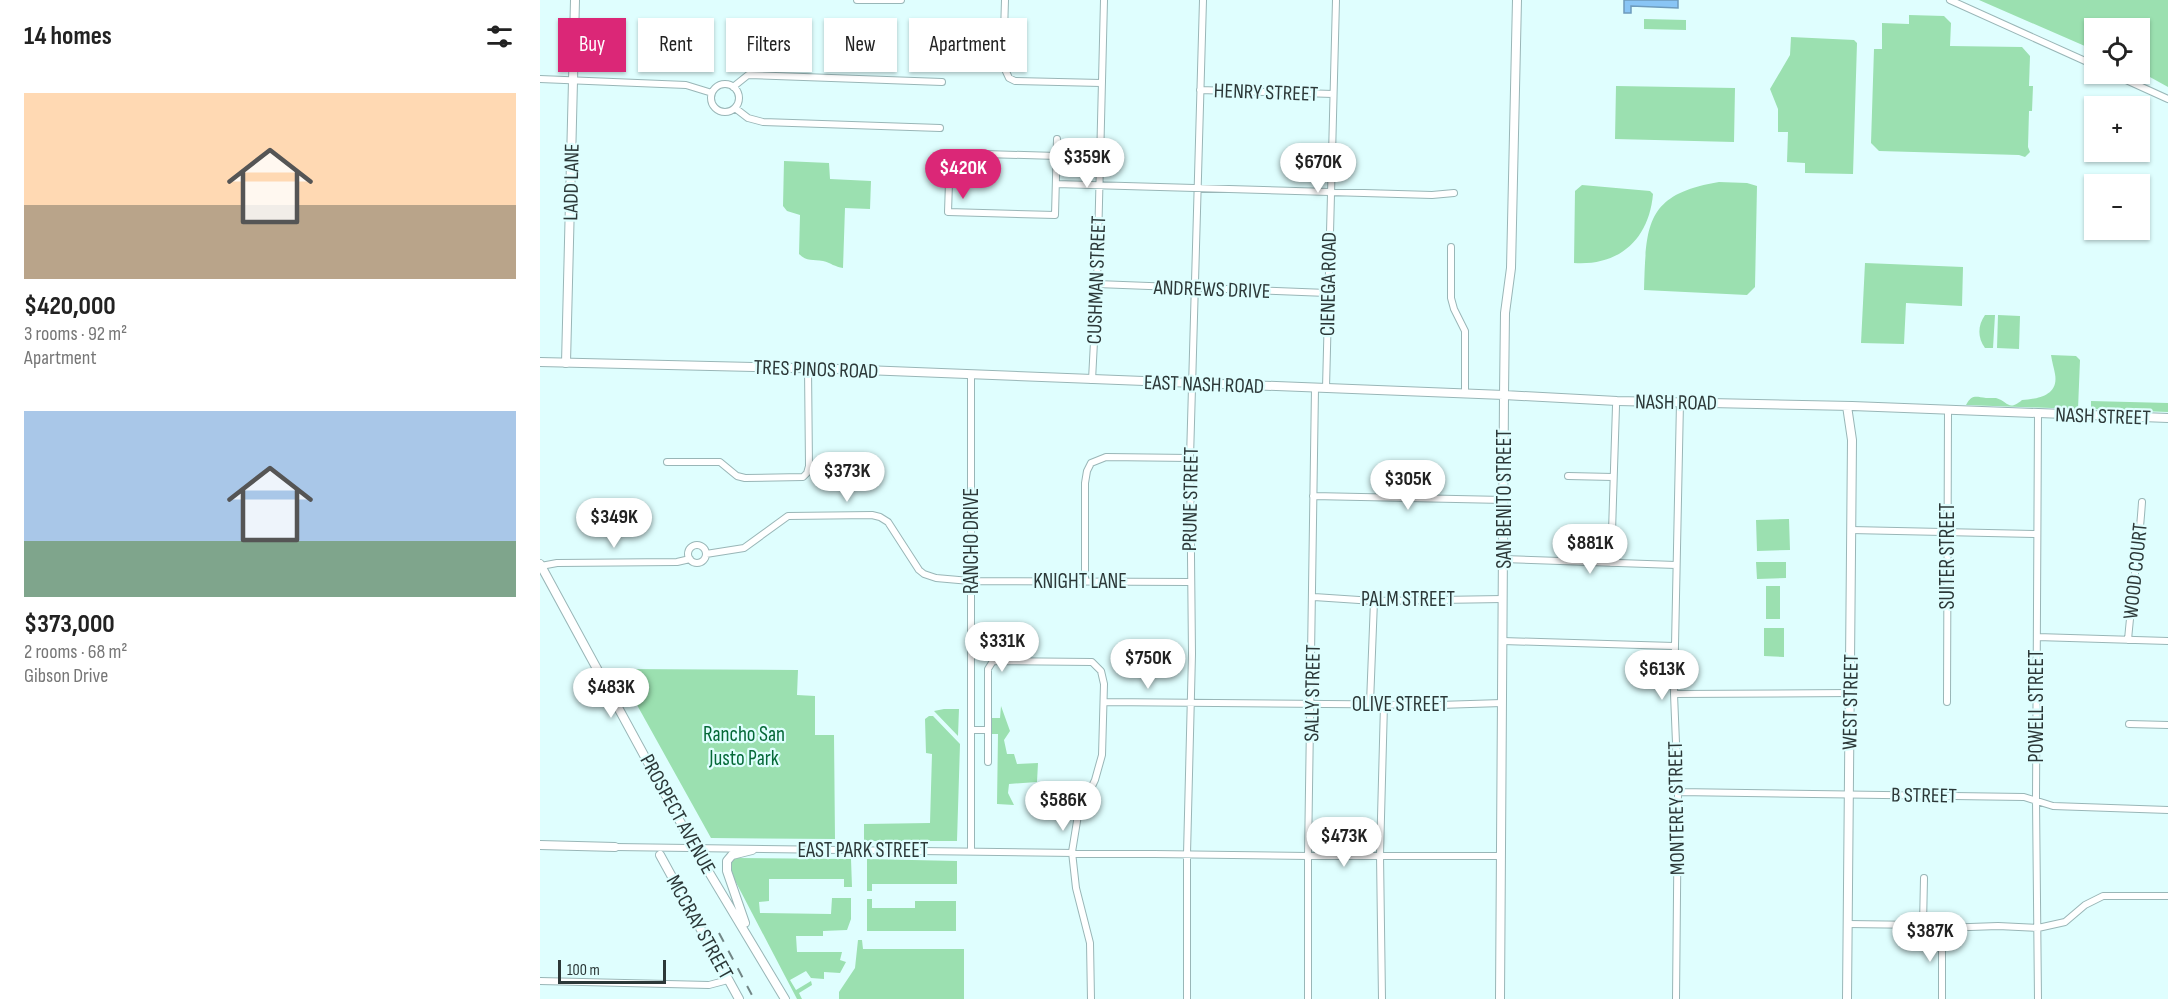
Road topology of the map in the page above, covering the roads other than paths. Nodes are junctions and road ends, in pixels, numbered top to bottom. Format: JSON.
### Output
{"nodes":[{"id":1,"x":575,"y":0,"type":"edge"},
{"id":2,"x":857,"y":0,"type":"edge"},
{"id":3,"x":1005,"y":0,"type":"edge"},
{"id":4,"x":1104,"y":0,"type":"edge"},
{"id":5,"x":1203,"y":0,"type":"edge"},
{"id":6,"x":1336,"y":0,"type":"edge"},
{"id":7,"x":1517,"y":0,"type":"edge"},
{"id":8,"x":1950,"y":0,"type":"edge"},
{"id":9,"x":899,"y":1,"type":"edge"},
{"id":10,"x":2084,"y":60,"type":"edge"},
{"id":11,"x":540,"y":79,"type":"edge"},
{"id":12,"x":573,"y":81,"type":"junction"},
{"id":13,"x":942,"y":82,"type":"dead end"},
{"id":14,"x":1101,"y":83,"type":"junction"},
{"id":15,"x":2135,"y":84,"type":"edge"},
{"id":16,"x":733,"y":87,"type":"junction"},
{"id":17,"x":1200,"y":90,"type":"junction"},
{"id":18,"x":712,"y":93,"type":"junction"},
{"id":19,"x":1333,"y":94,"type":"junction"},
{"id":20,"x":2168,"y":99,"type":"edge"},
{"id":21,"x":735,"y":108,"type":"junction"},
{"id":22,"x":940,"y":129,"type":"dead end"},
{"id":23,"x":1057,"y":139,"type":"dead end"},
{"id":24,"x":1057,"y":156,"type":"junction"},
{"id":25,"x":1056,"y":184,"type":"junction"},
{"id":26,"x":1099,"y":185,"type":"junction"},
{"id":27,"x":1197,"y":188,"type":"junction"},
{"id":28,"x":1330,"y":192,"type":"junction"},
{"id":29,"x":1454,"y":193,"type":"dead end"},
{"id":30,"x":1451,"y":247,"type":"dead end"},
{"id":31,"x":1097,"y":284,"type":"junction"},
{"id":32,"x":1195,"y":288,"type":"junction"},
{"id":33,"x":1327,"y":293,"type":"junction"},
{"id":34,"x":540,"y":362,"type":"edge"},
{"id":35,"x":566,"y":363,"type":"junction"},
{"id":36,"x":808,"y":368,"type":"junction"},
{"id":37,"x":971,"y":376,"type":"junction"},
{"id":38,"x":1092,"y":380,"type":"junction"},
{"id":39,"x":1193,"y":383,"type":"junction"},
{"id":40,"x":1315,"y":388,"type":"junction"},
{"id":41,"x":1326,"y":388,"type":"junction"},
{"id":42,"x":1465,"y":393,"type":"junction"},
{"id":43,"x":1504,"y":395,"type":"junction"},
{"id":44,"x":1680,"y":402,"type":"junction"},
{"id":45,"x":1616,"y":406,"type":"dead end"},
{"id":46,"x":1847,"y":406,"type":"junction"},
{"id":47,"x":1948,"y":410,"type":"junction"},
{"id":48,"x":2038,"y":414,"type":"junction"},
{"id":49,"x":2168,"y":418,"type":"edge"},
{"id":50,"x":1190,"y":458,"type":"junction"},
{"id":51,"x":667,"y":462,"type":"dead end"},
{"id":52,"x":1568,"y":476,"type":"dead end"},
{"id":53,"x":1614,"y":477,"type":"junction"},
{"id":54,"x":1313,"y":496,"type":"junction"},
{"id":55,"x":1504,"y":500,"type":"junction"},
{"id":56,"x":2142,"y":502,"type":"dead end"},
{"id":57,"x":1851,"y":530,"type":"junction"},
{"id":58,"x":1946,"y":531,"type":"junction"},
{"id":59,"x":2037,"y":534,"type":"junction"},
{"id":60,"x":706,"y":554,"type":"junction"},
{"id":61,"x":690,"y":559,"type":"junction"},
{"id":62,"x":1503,"y":560,"type":"junction"},
{"id":63,"x":1611,"y":563,"type":"junction"},
{"id":64,"x":541,"y":565,"type":"edge"},
{"id":65,"x":1676,"y":565,"type":"junction"},
{"id":66,"x":970,"y":581,"type":"junction"},
{"id":67,"x":1085,"y":581,"type":"junction"},
{"id":68,"x":1190,"y":582,"type":"junction"},
{"id":69,"x":1314,"y":597,"type":"junction"},
{"id":70,"x":1503,"y":599,"type":"junction"},
{"id":71,"x":1374,"y":601,"type":"junction"},
{"id":72,"x":2037,"y":637,"type":"junction"},
{"id":73,"x":2128,"y":640,"type":"junction"},
{"id":74,"x":1503,"y":641,"type":"junction"},
{"id":75,"x":2168,"y":641,"type":"edge"},
{"id":76,"x":1674,"y":646,"type":"junction"},
{"id":77,"x":1850,"y":693,"type":"junction"},
{"id":78,"x":1674,"y":694,"type":"junction"},
{"id":79,"x":1104,"y":702,"type":"junction"},
{"id":80,"x":1191,"y":702,"type":"junction"},
{"id":81,"x":1947,"y":702,"type":"dead end"},
{"id":82,"x":1370,"y":703,"type":"junction"},
{"id":83,"x":1502,"y":703,"type":"junction"},
{"id":84,"x":1311,"y":704,"type":"junction"},
{"id":85,"x":1384,"y":704,"type":"junction"},
{"id":86,"x":2129,"y":724,"type":"dead end"},
{"id":87,"x":2168,"y":725,"type":"edge"},
{"id":88,"x":970,"y":730,"type":"junction"},
{"id":89,"x":988,"y":730,"type":"junction"},
{"id":90,"x":988,"y":762,"type":"dead end"},
{"id":91,"x":1678,"y":792,"type":"junction"},
{"id":92,"x":1849,"y":794,"type":"junction"},
{"id":93,"x":2036,"y":800,"type":"junction"},
{"id":94,"x":2168,"y":810,"type":"edge"},
{"id":95,"x":540,"y":845,"type":"edge"},
{"id":96,"x":615,"y":847,"type":"joint"},
{"id":97,"x":695,"y":849,"type":"junction"},
{"id":98,"x":752,"y":850,"type":"junction"},
{"id":99,"x":971,"y":851,"type":"junction"},
{"id":100,"x":1072,"y":852,"type":"junction"},
{"id":101,"x":1187,"y":854,"type":"junction"},
{"id":102,"x":660,"y":855,"type":"dead end"},
{"id":103,"x":1380,"y":855,"type":"junction"},
{"id":104,"x":1308,"y":856,"type":"junction"},
{"id":105,"x":1502,"y":856,"type":"junction"},
{"id":106,"x":1923,"y":878,"type":"dead end"},
{"id":107,"x":2168,"y":896,"type":"edge"},
{"id":108,"x":1848,"y":924,"type":"junction"},
{"id":109,"x":1923,"y":925,"type":"junction"},
{"id":110,"x":1942,"y":928,"type":"junction"},
{"id":111,"x":2038,"y":928,"type":"junction"},
{"id":112,"x":751,"y":939,"type":"junction"},
{"id":113,"x":728,"y":980,"type":"junction"},
{"id":114,"x":540,"y":981,"type":"edge"},
{"id":115,"x":739,"y":999,"type":"edge"},
{"id":116,"x":785,"y":999,"type":"edge"},
{"id":117,"x":1091,"y":999,"type":"edge"},
{"id":118,"x":1187,"y":999,"type":"edge"},
{"id":119,"x":1308,"y":999,"type":"edge"},
{"id":120,"x":1382,"y":999,"type":"edge"},
{"id":121,"x":1500,"y":999,"type":"edge"},
{"id":122,"x":1676,"y":999,"type":"edge"},
{"id":123,"x":1847,"y":999,"type":"edge"},
{"id":124,"x":1942,"y":999,"type":"edge"},
{"id":125,"x":2038,"y":999,"type":"edge"}],
"edges":[{"from":1,"to":12,"type":"street","name":"LADD LANE"},
{"from":2,"to":9,"type":"street"},
{"from":3,"to":14,"type":"street"},
{"from":4,"to":14,"type":"street","name":"CUSHMAN STREET"},
{"from":5,"to":17,"type":"street","name":"PRUNE STREET"},
{"from":6,"to":19,"type":"street","name":"CIENEGA ROAD"},
{"from":7,"to":43,"type":"street","name":"SAN BENITO STREET"},
{"from":8,"to":10,"type":"street"},
{"from":11,"to":12,"type":"street"},
{"from":12,"to":18,"type":"street"},
{"from":12,"to":35,"type":"street","name":"LADD LANE"},
{"from":13,"to":16,"type":"street"},
{"from":14,"to":26,"type":"street","name":"CUSHMAN STREET"},
{"from":15,"to":20,"type":"street"},
{"from":16,"to":18,"type":"street"},
{"from":16,"to":21,"type":"street"},
{"from":17,"to":19,"type":"street","name":"HENRY STREET"},
{"from":17,"to":27,"type":"street","name":"PRUNE STREET"},
{"from":18,"to":21,"type":"street"},
{"from":19,"to":28,"type":"street","name":"CIENEGA ROAD"},
{"from":21,"to":22,"type":"street"},
{"from":23,"to":24,"type":"street"},
{"from":24,"to":25,"type":"street"},
{"from":24,"to":25,"type":"street"},
{"from":25,"to":26,"type":"street"},
{"from":26,"to":27,"type":"street"},
{"from":26,"to":31,"type":"street","name":"CUSHMAN STREET"},
{"from":27,"to":28,"type":"street"},
{"from":27,"to":32,"type":"street","name":"PRUNE STREET"},
{"from":28,"to":29,"type":"street"},
{"from":28,"to":33,"type":"street","name":"CIENEGA ROAD"},
{"from":30,"to":42,"type":"street"},
{"from":31,"to":32,"type":"street","name":"ANDREWS DRIVE"},
{"from":31,"to":38,"type":"street","name":"CUSHMAN STREET"},
{"from":32,"to":33,"type":"street","name":"ANDREWS DRIVE"},
{"from":32,"to":39,"type":"street","name":"PRUNE STREET"},
{"from":33,"to":41,"type":"street","name":"CIENEGA ROAD"},
{"from":34,"to":35,"type":"main road","name":"TRES PINOS ROAD"},
{"from":35,"to":36,"type":"main road","name":"TRES PINOS ROAD"},
{"from":36,"to":37,"type":"main road","name":"TRES PINOS ROAD"},
{"from":36,"to":51,"type":"street"},
{"from":37,"to":38,"type":"main road","name":"TRES PINOS ROAD"},
{"from":37,"to":66,"type":"street","name":"RANCHO DRIVE"},
{"from":38,"to":39,"type":"main road","name":"EAST NASH ROAD"},
{"from":39,"to":40,"type":"main road","name":"EAST NASH ROAD"},
{"from":39,"to":50,"type":"street","name":"PRUNE STREET"},
{"from":40,"to":41,"type":"main road","name":"NASH ROAD"},
{"from":40,"to":54,"type":"street","name":"SALLY STREET"},
{"from":41,"to":42,"type":"main road","name":"NASH ROAD"},
{"from":42,"to":43,"type":"main road","name":"NASH ROAD"},
{"from":43,"to":44,"type":"street","name":"NASH ROAD"},
{"from":43,"to":55,"type":"main road","name":"SAN BENITO STREET"},
{"from":44,"to":46,"type":"street","name":"NASH ROAD"},
{"from":44,"to":65,"type":"street","name":"MONTEREY STREET"},
{"from":45,"to":53,"type":"street"},
{"from":46,"to":47,"type":"street","name":"NASH ROAD"},
{"from":46,"to":57,"type":"street","name":"WEST STREET"},
{"from":47,"to":48,"type":"street","name":"NASH ROAD"},
{"from":47,"to":58,"type":"street","name":"SUITER STREET"},
{"from":48,"to":49,"type":"street","name":"NASH STREET"},
{"from":48,"to":59,"type":"street","name":"POWELL STREET"},
{"from":50,"to":67,"type":"street"},
{"from":50,"to":68,"type":"street","name":"PRUNE STREET"},
{"from":52,"to":53,"type":"street"},
{"from":53,"to":63,"type":"street"},
{"from":54,"to":55,"type":"street"},
{"from":54,"to":69,"type":"street","name":"SALLY STREET"},
{"from":55,"to":62,"type":"main road","name":"SAN BENITO STREET"},
{"from":56,"to":73,"type":"street","name":"WOOD COURT"},
{"from":57,"to":58,"type":"street"},
{"from":57,"to":77,"type":"street","name":"WEST STREET"},
{"from":58,"to":59,"type":"street"},
{"from":58,"to":81,"type":"street","name":"SUITER STREET"},
{"from":59,"to":72,"type":"street","name":"POWELL STREET"},
{"from":60,"to":61,"type":"street"},
{"from":60,"to":61,"type":"street"},
{"from":60,"to":66,"type":"street","name":"KNIGHT LANE"},
{"from":61,"to":64,"type":"street"},
{"from":62,"to":63,"type":"street"},
{"from":62,"to":70,"type":"main road","name":"SAN BENITO STREET"},
{"from":63,"to":65,"type":"street"},
{"from":64,"to":97,"type":"street","name":"PROSPECT AVENUE"},
{"from":65,"to":76,"type":"street","name":"MONTEREY STREET"},
{"from":66,"to":67,"type":"street","name":"KNIGHT LANE"},
{"from":66,"to":88,"type":"street","name":"RANCHO DRIVE"},
{"from":67,"to":68,"type":"street","name":"KNIGHT LANE"},
{"from":68,"to":80,"type":"street","name":"PRUNE STREET"},
{"from":69,"to":71,"type":"street","name":"PALM STREET"},
{"from":69,"to":84,"type":"street","name":"SALLY STREET"},
{"from":70,"to":71,"type":"street","name":"PALM STREET"},
{"from":70,"to":74,"type":"main road","name":"SAN BENITO STREET"},
{"from":71,"to":82,"type":"street"},
{"from":72,"to":73,"type":"street"},
{"from":72,"to":93,"type":"street","name":"POWELL STREET"},
{"from":73,"to":75,"type":"street"},
{"from":74,"to":76,"type":"street"},
{"from":74,"to":83,"type":"main road","name":"SAN BENITO STREET"},
{"from":76,"to":78,"type":"street","name":"MONTEREY STREET"},
{"from":77,"to":78,"type":"street"},
{"from":77,"to":92,"type":"street","name":"WEST STREET"},
{"from":78,"to":91,"type":"street","name":"MONTEREY STREET"},
{"from":79,"to":80,"type":"street","name":"OLIVE STREET"},
{"from":79,"to":89,"type":"street"},
{"from":79,"to":100,"type":"street"},
{"from":80,"to":84,"type":"street","name":"OLIVE STREET"},
{"from":80,"to":101,"type":"street","name":"PRUNE STREET"},
{"from":82,"to":84,"type":"street","name":"OLIVE STREET"},
{"from":82,"to":85,"type":"street","name":"OLIVE STREET"},
{"from":83,"to":85,"type":"street","name":"OLIVE STREET"},
{"from":83,"to":105,"type":"main road","name":"SAN BENITO STREET"},
{"from":84,"to":104,"type":"street","name":"SALLY STREET"},
{"from":85,"to":103,"type":"street"},
{"from":86,"to":87,"type":"street"},
{"from":88,"to":89,"type":"street"},
{"from":88,"to":99,"type":"street","name":"RANCHO DRIVE"},
{"from":89,"to":90,"type":"street"},
{"from":91,"to":92,"type":"street","name":"B STREET"},
{"from":91,"to":122,"type":"street","name":"MONTEREY STREET"},
{"from":92,"to":93,"type":"street","name":"B STREET"},
{"from":92,"to":108,"type":"street","name":"WEST STREET"},
{"from":93,"to":94,"type":"street","name":"B STREET"},
{"from":93,"to":111,"type":"street","name":"POWELL STREET"},
{"from":95,"to":96,"type":"street","name":"EAST PARK STREET"},
{"from":96,"to":97,"type":"street","name":"EAST PARK STREET"},
{"from":97,"to":98,"type":"street","name":"EAST PARK STREET"},
{"from":97,"to":112,"type":"street","name":"PROSPECT AVENUE"},
{"from":98,"to":99,"type":"street","name":"EAST PARK STREET"},
{"from":98,"to":112,"type":"street"},
{"from":99,"to":100,"type":"street","name":"EAST PARK STREET"},
{"from":100,"to":101,"type":"street","name":"EAST PARK STREET"},
{"from":100,"to":117,"type":"street"},
{"from":101,"to":104,"type":"street","name":"EAST PARK STREET"},
{"from":101,"to":118,"type":"street","name":"PRUNE STREET"},
{"from":102,"to":113,"type":"street","name":"MCCRAY STREET"},
{"from":103,"to":104,"type":"street","name":"EAST PARK STREET"},
{"from":103,"to":105,"type":"street","name":"EAST PARK STREET"},
{"from":103,"to":120,"type":"street"},
{"from":104,"to":119,"type":"street","name":"SALLY STREET"},
{"from":105,"to":121,"type":"main road","name":"SAN BENITO STREET"},
{"from":106,"to":109,"type":"street"},
{"from":107,"to":111,"type":"street"},
{"from":108,"to":109,"type":"street"},
{"from":108,"to":123,"type":"street","name":"WEST STREET"},
{"from":109,"to":110,"type":"street"},
{"from":110,"to":111,"type":"street"},
{"from":110,"to":124,"type":"street"},
{"from":111,"to":125,"type":"street","name":"POWELL STREET"},
{"from":112,"to":116,"type":"street","name":"PROSPECT AVENUE"},
{"from":113,"to":114,"type":"street"},
{"from":113,"to":115,"type":"street","name":"MCCRAY STREET"}]}
